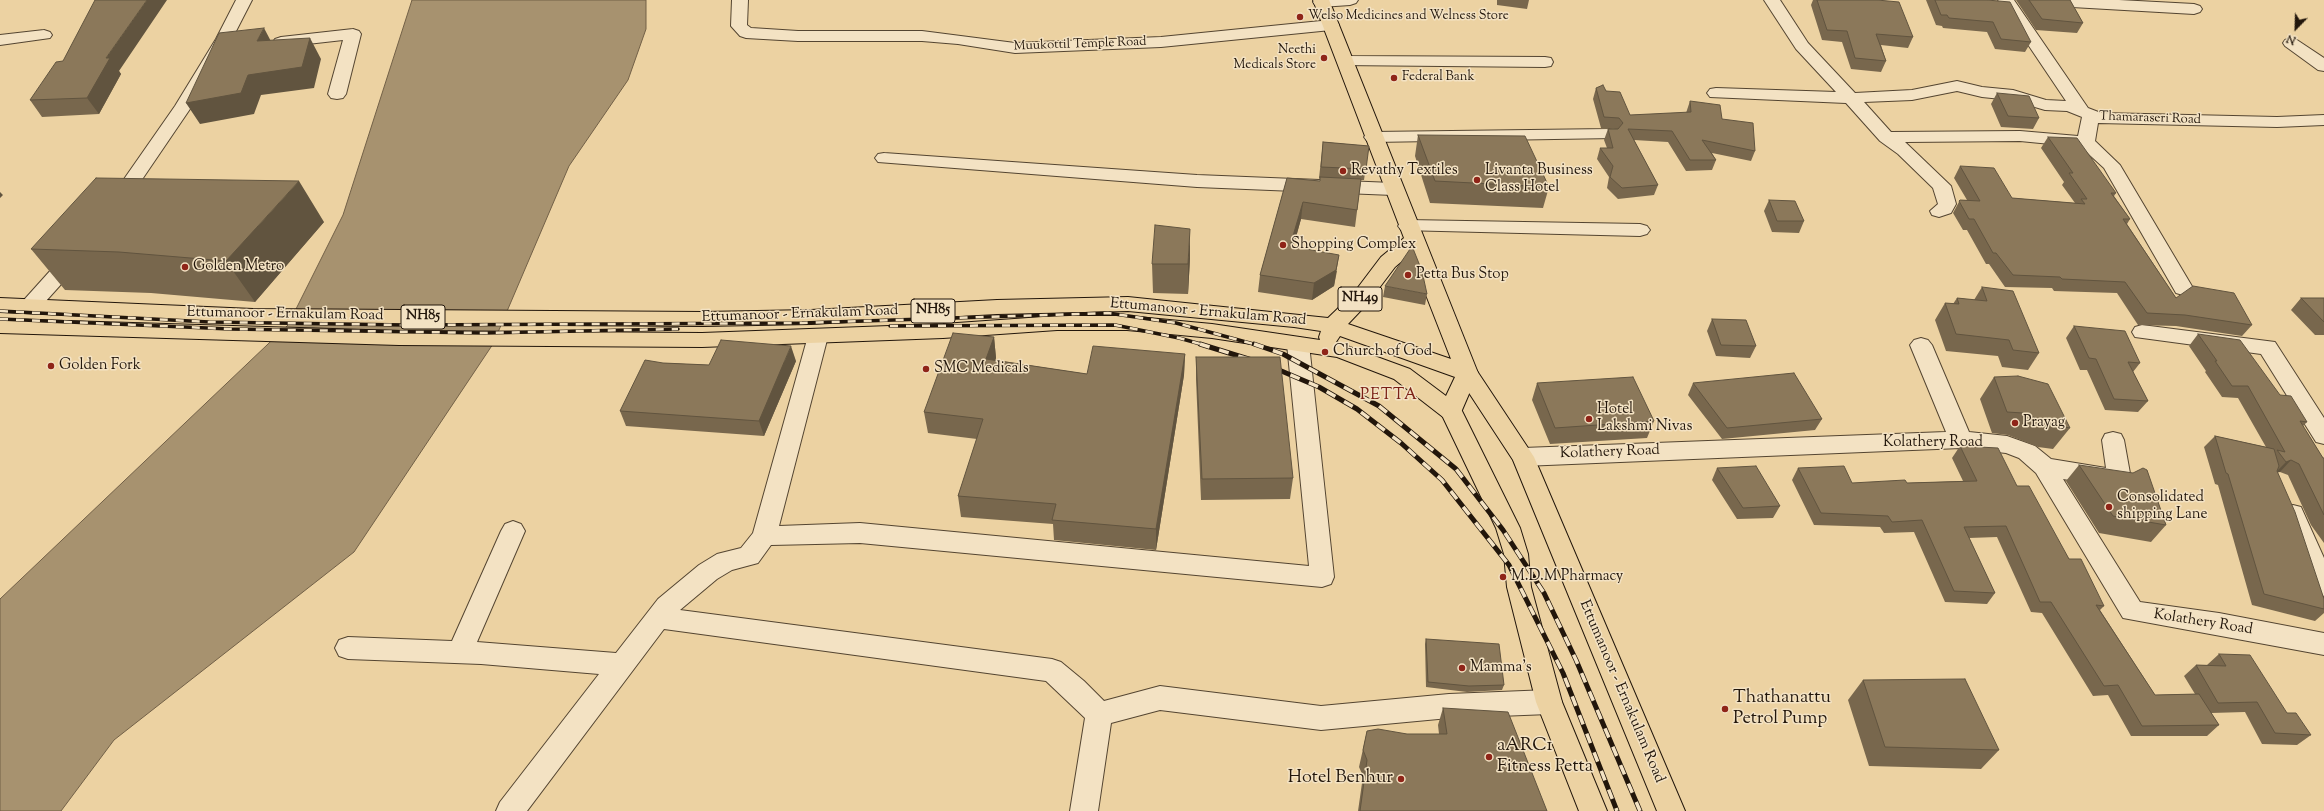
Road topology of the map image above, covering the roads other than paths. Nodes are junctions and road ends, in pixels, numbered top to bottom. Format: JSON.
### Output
{"nodes":[{"id":1,"x":244,"y":0,"type":"edge"},
{"id":2,"x":740,"y":0,"type":"edge"},
{"id":3,"x":1350,"y":0,"type":"edge"},
{"id":4,"x":1772,"y":0,"type":"edge"},
{"id":5,"x":2006,"y":0,"type":"edge"},
{"id":6,"x":2036,"y":0,"type":"edge"},
{"id":7,"x":1321,"y":1,"type":"edge"},
{"id":8,"x":2194,"y":9,"type":"dead end"},
{"id":9,"x":1331,"y":25,"type":"junction"},
{"id":10,"x":44,"y":35,"type":"dead end"},
{"id":11,"x":0,"y":40,"type":"edge"},
{"id":12,"x":2292,"y":43,"type":"dead end"},
{"id":13,"x":266,"y":44,"type":"edge"},
{"id":14,"x":1346,"y":61,"type":"junction"},
{"id":15,"x":1545,"y":62,"type":"dead end"},
{"id":16,"x":2324,"y":66,"type":"edge"},
{"id":17,"x":1716,"y":93,"type":"dead end"},
{"id":18,"x":337,"y":94,"type":"dead end"},
{"id":19,"x":1851,"y":98,"type":"junction"},
{"id":20,"x":2087,"y":114,"type":"junction"},
{"id":21,"x":2324,"y":120,"type":"edge"},
{"id":22,"x":1609,"y":134,"type":"edge"},
{"id":23,"x":1886,"y":136,"type":"junction"},
{"id":24,"x":1373,"y":137,"type":"junction"},
{"id":25,"x":2086,"y":142,"type":"junction"},
{"id":26,"x":884,"y":158,"type":"dead end"},
{"id":27,"x":1394,"y":189,"type":"junction"},
{"id":28,"x":1939,"y":211,"type":"dead end"},
{"id":29,"x":106,"y":218,"type":"edge"},
{"id":30,"x":1640,"y":230,"type":"dead end"},
{"id":31,"x":1407,"y":239,"type":"junction"},
{"id":32,"x":87,"y":242,"type":"edge"},
{"id":33,"x":2184,"y":288,"type":"dead end"},
{"id":34,"x":0,"y":305,"type":"edge"},
{"id":35,"x":30,"y":306,"type":"junction"},
{"id":36,"x":703,"y":319,"type":"junction"},
{"id":37,"x":0,"y":326,"type":"edge"},
{"id":38,"x":1333,"y":326,"type":"junction"},
{"id":39,"x":2142,"y":332,"type":"dead end"},
{"id":40,"x":818,"y":336,"type":"junction"},
{"id":41,"x":702,"y":340,"type":"junction"},
{"id":42,"x":1298,"y":344,"type":"junction"},
{"id":43,"x":1921,"y":345,"type":"dead end"},
{"id":44,"x":1326,"y":348,"type":"junction"},
{"id":45,"x":1467,"y":373,"type":"junction"},
{"id":46,"x":1451,"y":411,"type":"junction"},
{"id":47,"x":2324,"y":436,"type":"edge"},
{"id":48,"x":1961,"y":440,"type":"junction"},
{"id":49,"x":2113,"y":440,"type":"dead end"},
{"id":50,"x":1523,"y":457,"type":"junction"},
{"id":51,"x":2044,"y":467,"type":"junction"},
{"id":52,"x":2285,"y":496,"type":"edge"},
{"id":53,"x":513,"y":531,"type":"dead end"},
{"id":54,"x":764,"y":536,"type":"junction"},
{"id":55,"x":2324,"y":586,"type":"edge"},
{"id":56,"x":658,"y":618,"type":"junction"},
{"id":57,"x":2324,"y":644,"type":"edge"},
{"id":58,"x":348,"y":648,"type":"dead end"},
{"id":59,"x":460,"y":652,"type":"junction"},
{"id":60,"x":622,"y":665,"type":"junction"},
{"id":61,"x":1549,"y":702,"type":"junction"},
{"id":62,"x":1099,"y":714,"type":"junction"},
{"id":63,"x":510,"y":811,"type":"edge"},
{"id":64,"x":1084,"y":811,"type":"edge"},
{"id":65,"x":1593,"y":811,"type":"edge"},
{"id":66,"x":1671,"y":811,"type":"edge"}],
"edges":[{"from":1,"to":29,"type":"street"},
{"from":2,"to":9,"type":"street","name":"Muukottil Temple Road"},
{"from":3,"to":7,"type":"street"},
{"from":4,"to":19,"type":"street"},
{"from":5,"to":20,"type":"street"},
{"from":6,"to":8,"type":"street"},
{"from":7,"to":9,"type":"main road"},
{"from":9,"to":14,"type":"main road"},
{"from":10,"to":11,"type":"street"},
{"from":12,"to":16,"type":"street"},
{"from":13,"to":18,"type":"street"},
{"from":14,"to":15,"type":"street"},
{"from":14,"to":24,"type":"main road"},
{"from":17,"to":19,"type":"street","name":"Thamaraseri Road"},
{"from":19,"to":20,"type":"street","name":"Thamaraseri Road"},
{"from":19,"to":23,"type":"street"},
{"from":20,"to":21,"type":"street","name":"Thamaraseri Road"},
{"from":20,"to":25,"type":"street"},
{"from":22,"to":24,"type":"street"},
{"from":23,"to":25,"type":"street"},
{"from":23,"to":28,"type":"street"},
{"from":24,"to":27,"type":"main road"},
{"from":25,"to":33,"type":"street"},
{"from":26,"to":27,"type":"street"},
{"from":27,"to":31,"type":"main road"},
{"from":30,"to":31,"type":"street"},
{"from":31,"to":38,"type":"main road","name":"NH49","number":"NH49"},
{"from":31,"to":45,"type":"main road"},
{"from":32,"to":35,"type":"street"},
{"from":34,"to":35,"type":"main road","name":"Ettumanoor - Ernakulam Road","number":"NH85"},
{"from":35,"to":36,"type":"main road","name":"Ettumanoor - Ernakulam Road","number":"NH85"},
{"from":36,"to":38,"type":"main road","name":"Ettumanoor - Ernakulam Road","number":"NH85"},
{"from":36,"to":41,"type":"main road"},
{"from":37,"to":41,"type":"main road"},
{"from":38,"to":44,"type":"main road","name":"NH49","number":"NH49"},
{"from":38,"to":45,"type":"main road","name":"Ettumanoor - Ernakulam Road","number":"NH85"},
{"from":39,"to":47,"type":"street"},
{"from":40,"to":41,"type":"main road"},
{"from":40,"to":42,"type":"main road"},
{"from":40,"to":54,"type":"street"},
{"from":42,"to":44,"type":"main road"},
{"from":42,"to":54,"type":"street"},
{"from":43,"to":48,"type":"street"},
{"from":44,"to":46,"type":"main road"},
{"from":45,"to":46,"type":"main road"},
{"from":45,"to":50,"type":"main road","name":"Ettumanoor - Ernakulam Road"},
{"from":46,"to":61,"type":"main road"},
{"from":48,"to":50,"type":"street","name":"Kolathery Road"},
{"from":48,"to":51,"type":"street","name":"Kolathery Road"},
{"from":49,"to":51,"type":"street"},
{"from":50,"to":66,"type":"main road","name":"Ettumanoor - Ernakulam Road"},
{"from":51,"to":57,"type":"street","name":"Kolathery Road"},
{"from":52,"to":55,"type":"street"},
{"from":53,"to":59,"type":"street"},
{"from":54,"to":56,"type":"street"},
{"from":56,"to":60,"type":"street"},
{"from":56,"to":62,"type":"street"},
{"from":58,"to":59,"type":"street"},
{"from":59,"to":60,"type":"street"},
{"from":60,"to":63,"type":"street"},
{"from":61,"to":62,"type":"street"},
{"from":61,"to":65,"type":"main road"},
{"from":62,"to":64,"type":"street"}]}
